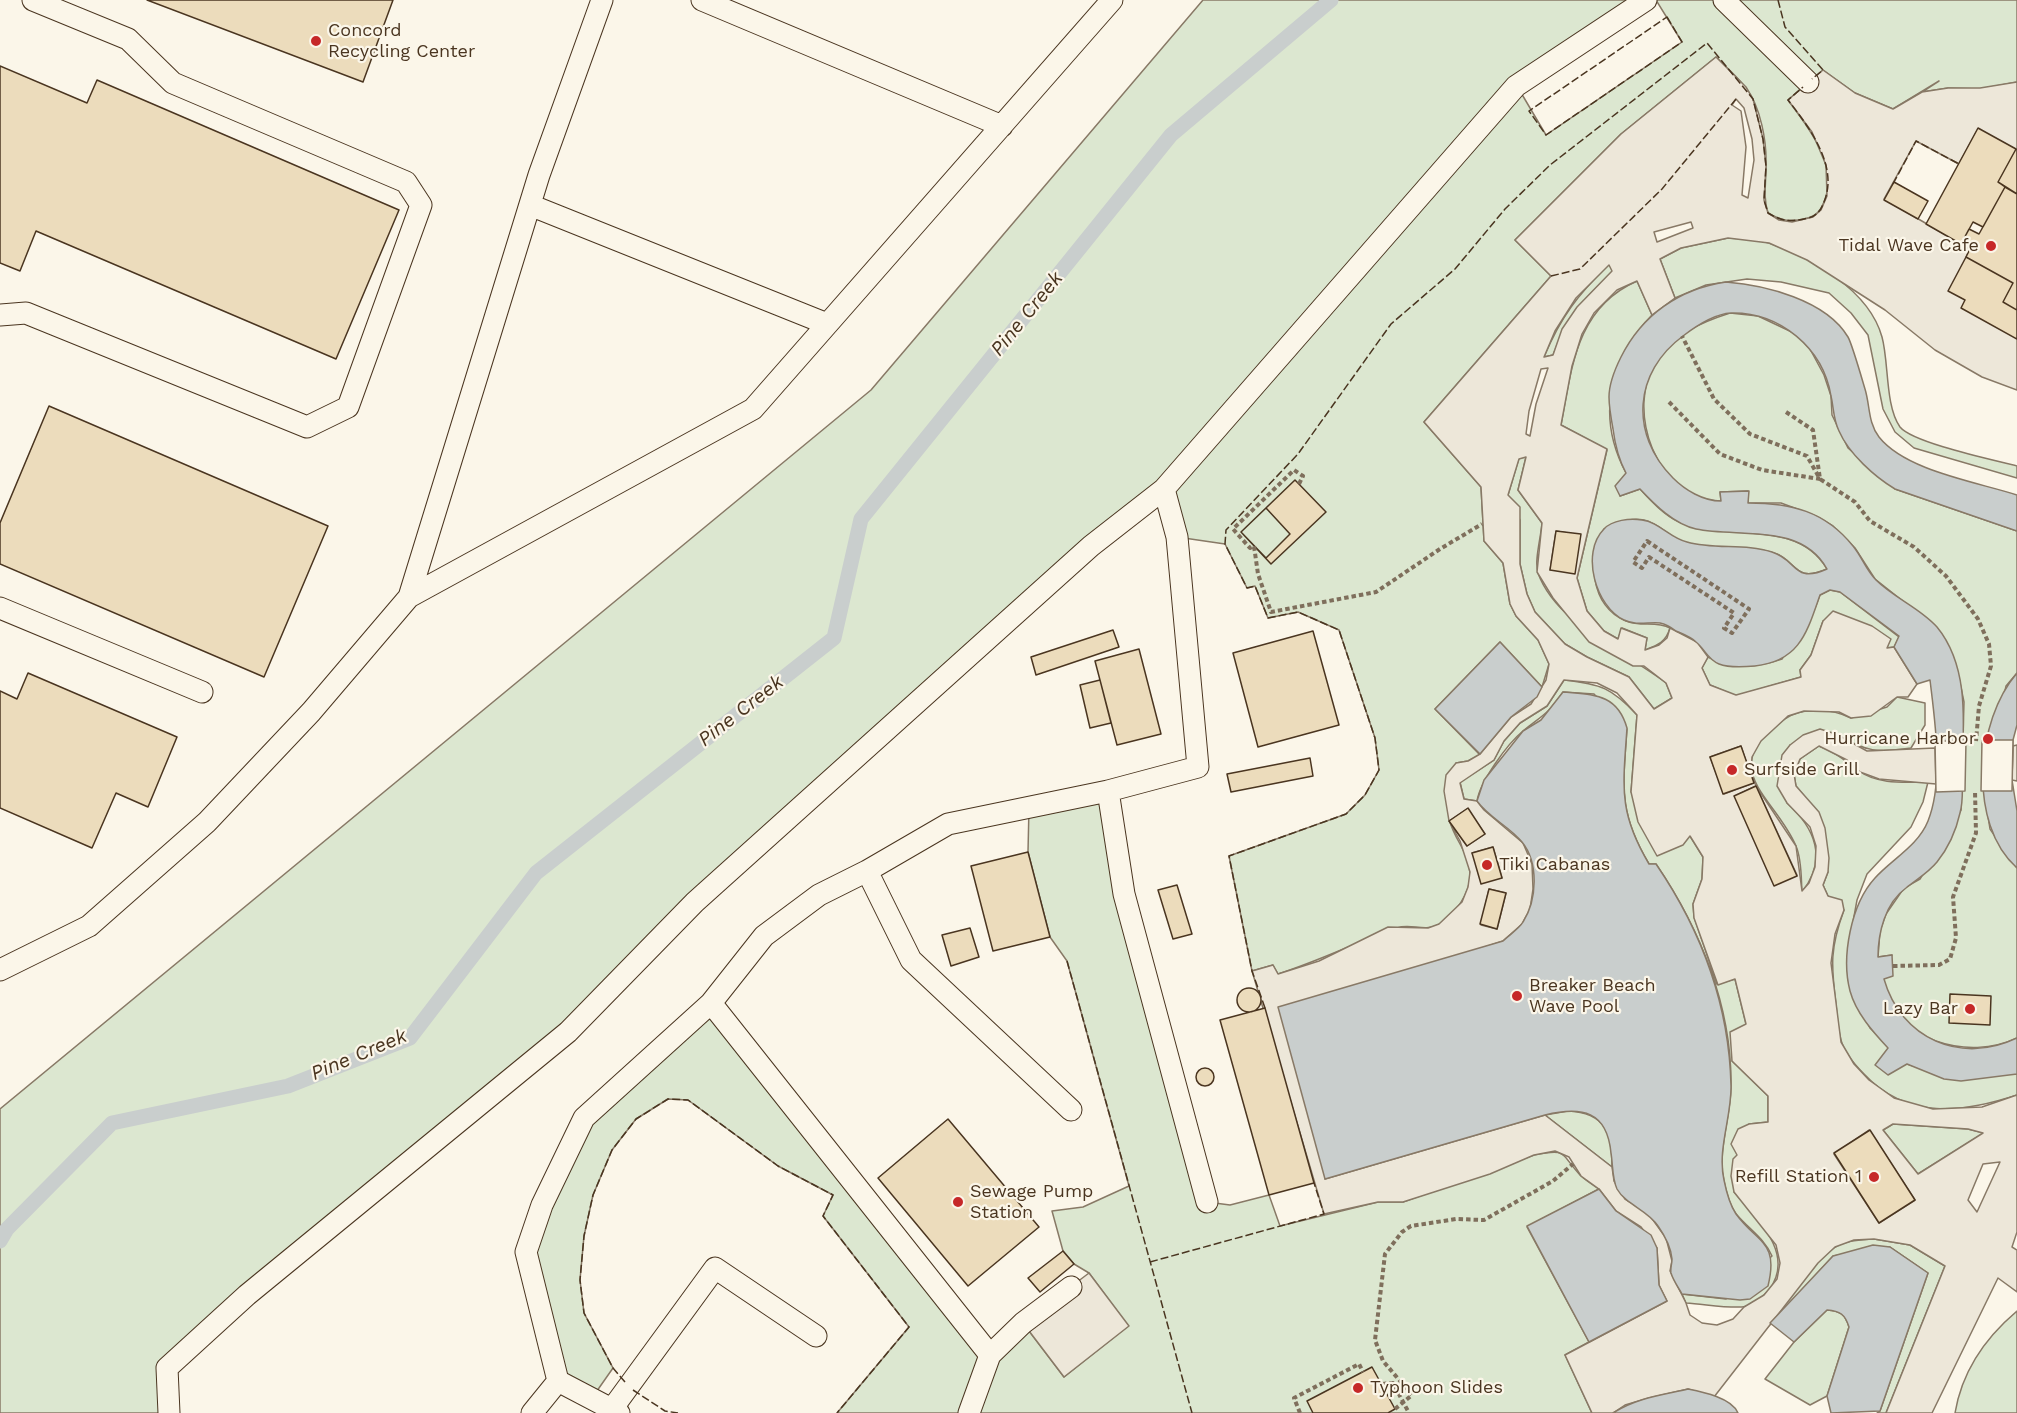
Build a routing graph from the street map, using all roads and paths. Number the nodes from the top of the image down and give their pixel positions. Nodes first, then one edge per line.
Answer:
1 (33, 0) edge
2 (602, 0) edge
3 (702, 0) edge
4 (1113, 0) edge
5 (1646, 0) edge
6 (1724, 0) edge
7 (1808, 82) dead end
8 (1002, 126) junction
9 (530, 205) junction
10 (0, 315) edge
11 (827, 324) junction
12 (1682, 336) dead end
13 (1670, 402) dead end
14 (1786, 412) dead end
15 (1820, 479) junction
16 (1299, 484) dead end
17 (1164, 489) junction
18 (1482, 524) dead end
19 (409, 597) junction
20 (0, 608) edge
21 (1724, 628) joint
22 (202, 692) dead end
23 (1976, 741) dead end
24 (1108, 791) junction
25 (1975, 791) dead end
26 (867, 871) junction
27 (1893, 966) dead end
28 (0, 970) edge
29 (711, 1002) junction
30 (1071, 1110) dead end
31 (1573, 1164) dead end
32 (1207, 1202) dead end
33 (1071, 1287) dead end
34 (816, 1335) dead end
35 (990, 1355) junction
36 (1363, 1372) dead end
37 (558, 1381) junction
38 (1382, 1384) dead end
39 (977, 1388) junction
40 (1403, 1401) junction
41 (1395, 1409) dead end
42 (615, 1411) edge
43 (170, 1413) edge
44 (532, 1413) edge
45 (969, 1413) edge
46 (985, 1413) edge
47 (1300, 1413) edge
48 (1409, 1413) edge

1 - 10 lane
2 - 9 lane
3 - 8 lane
4 - 8 lane
5 - 17 lane
6 - 7 lane
8 - 11 lane
9 - 11 lane
9 - 19 lane
11 - 19 lane
12 - 15 path
13 - 15 path
14 - 15 path
15 - 23 path
16 - 18 path
17 - 24 lane
17 - 43 lane
19 - 28 lane
20 - 22 lane
21 - 21 path
24 - 26 lane
24 - 32 lane
25 - 27 path
26 - 29 lane
26 - 30 lane
29 - 35 lane
29 - 37 lane
31 - 40 path
33 - 35 lane
34 - 42 lane
35 - 39 lane
36 - 47 path
37 - 42 lane
37 - 44 lane
38 - 40 path
39 - 45 lane
39 - 46 lane
40 - 41 path
40 - 48 path

